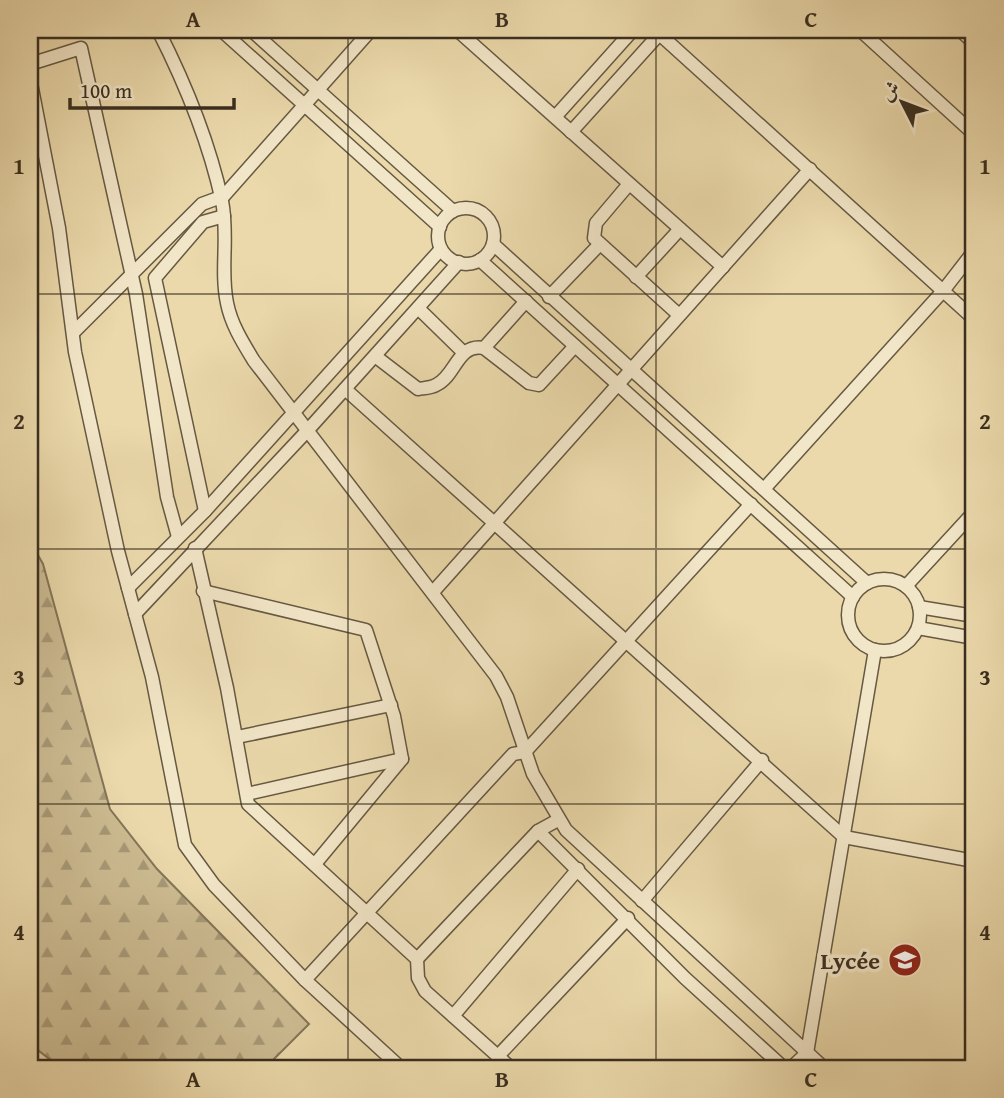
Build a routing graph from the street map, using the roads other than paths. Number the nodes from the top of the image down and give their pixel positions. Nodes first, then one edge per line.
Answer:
1 (158, 30) edge
2 (221, 30) edge
3 (251, 30) edge
4 (371, 30) edge
5 (457, 30) edge
6 (633, 30) edge
7 (860, 30) edge
8 (960, 30) edge
9 (659, 31) edge
10 (974, 43) edge
11 (30, 64) edge
12 (30, 78) edge
13 (318, 89) junction
14 (304, 105) junction
15 (555, 117) junction
16 (571, 132) junction
17 (974, 134) edge
18 (810, 169) junction
19 (629, 184) junction
20 (221, 198) junction
21 (453, 211) junction
22 (224, 216) junction
23 (440, 227) junction
24 (680, 229) junction
25 (493, 244) junction
26 (599, 244) junction
27 (442, 249) junction
28 (974, 251) edge
29 (480, 260) junction
30 (459, 262) junction
31 (723, 267) junction
32 (132, 275) junction
33 (636, 278) junction
34 (943, 291) junction
35 (549, 297) junction
36 (526, 301) junction
37 (418, 308) junction
38 (679, 316) junction
39 (974, 319) edge
40 (73, 333) junction
41 (575, 346) junction
42 (484, 348) junction
43 (464, 353) junction
44 (375, 356) junction
45 (631, 370) junction
46 (618, 385) junction
47 (345, 389) junction
48 (293, 414) junction
49 (307, 431) junction
50 (764, 489) junction
51 (751, 504) junction
52 (205, 511) junction
53 (974, 512) edge
54 (493, 524) junction
55 (178, 537) junction
56 (195, 548) junction
57 (867, 583) junction
58 (906, 586) junction
59 (128, 588) junction
60 (204, 592) junction
61 (433, 592) junction
62 (853, 597) junction
63 (919, 607) junction
64 (135, 614) junction
65 (974, 616) edge
66 (918, 628) junction
67 (974, 638) edge
68 (625, 641) junction
69 (875, 650) junction
70 (391, 705) junction
71 (237, 737) junction
72 (525, 752) junction
73 (402, 759) junction
74 (762, 760) junction
75 (247, 794) junction
76 (558, 820) junction
77 (538, 831) junction
78 (844, 837) junction
79 (974, 861) edge
80 (314, 864) junction
81 (578, 869) junction
82 (642, 901) junction
83 (368, 911) junction
84 (628, 918) junction
85 (417, 958) junction
86 (305, 980) junction
87 (453, 1016) junction
88 (807, 1053) junction
89 (498, 1056) junction
90 (401, 1068) edge
91 (511, 1068) edge
92 (784, 1068) edge
93 (791, 1068) edge
94 (824, 1068) edge

1 - 20 street
2 - 14 street
3 - 13 street
4 - 13 street
5 - 15 street
6 - 15 street
7 - 17 street
8 - 10 street
9 - 16 street
9 - 18 street
11 - 32 street
12 - 40 street
13 - 14 street
13 - 21 street
14 - 20 street
14 - 23 street
15 - 16 street
16 - 19 street
18 - 31 street
18 - 34 street
19 - 24 street
19 - 26 street
20 - 22 street
20 - 32 street
21 - 23 street
21 - 25 street
22 - 48 street
22 - 52 street
23 - 27 street
24 - 31 street
24 - 33 street
25 - 29 street
25 - 35 street
26 - 33 street
26 - 35 street
27 - 30 street
27 - 48 street
28 - 34 street
29 - 30 street
29 - 36 street
30 - 37 street
31 - 38 street
32 - 40 street
32 - 55 street
33 - 38 street
34 - 39 street
34 - 50 street
35 - 45 street
36 - 41 street
36 - 42 street
37 - 43 street
37 - 44 street
38 - 45 street
40 - 59 street
41 - 42 street
41 - 46 street
42 - 43 street
43 - 44 street
44 - 47 street
45 - 46 street
45 - 50 street
46 - 51 street
46 - 54 street
47 - 49 street
47 - 54 street
48 - 49 street
48 - 52 street
49 - 56 street
49 - 61 street
50 - 57 street
51 - 62 street
51 - 68 street
52 - 55 street
53 - 58 street
54 - 61 street
54 - 68 street
55 - 59 street
56 - 60 street
56 - 64 street
57 - 58 street
57 - 62 street
58 - 63 street
59 - 64 street
60 - 70 street
60 - 71 street
61 - 72 street
62 - 69 street
63 - 65 street
63 - 66 street
64 - 86 street
66 - 67 street
66 - 69 street
68 - 72 street
68 - 74 street
69 - 78 street
70 - 71 street
70 - 73 street
71 - 75 street
72 - 76 street
72 - 83 street
73 - 75 street
73 - 80 street
74 - 78 street
74 - 82 street
75 - 80 street
76 - 77 street
76 - 82 street
77 - 81 street
77 - 85 street
78 - 79 street
78 - 88 street
80 - 83 street
81 - 84 street
81 - 87 street
82 - 88 street
83 - 85 street
83 - 86 street
84 - 89 street
84 - 92 street
85 - 87 street
86 - 90 street
87 - 89 street
88 - 93 street
88 - 94 street
89 - 91 street

